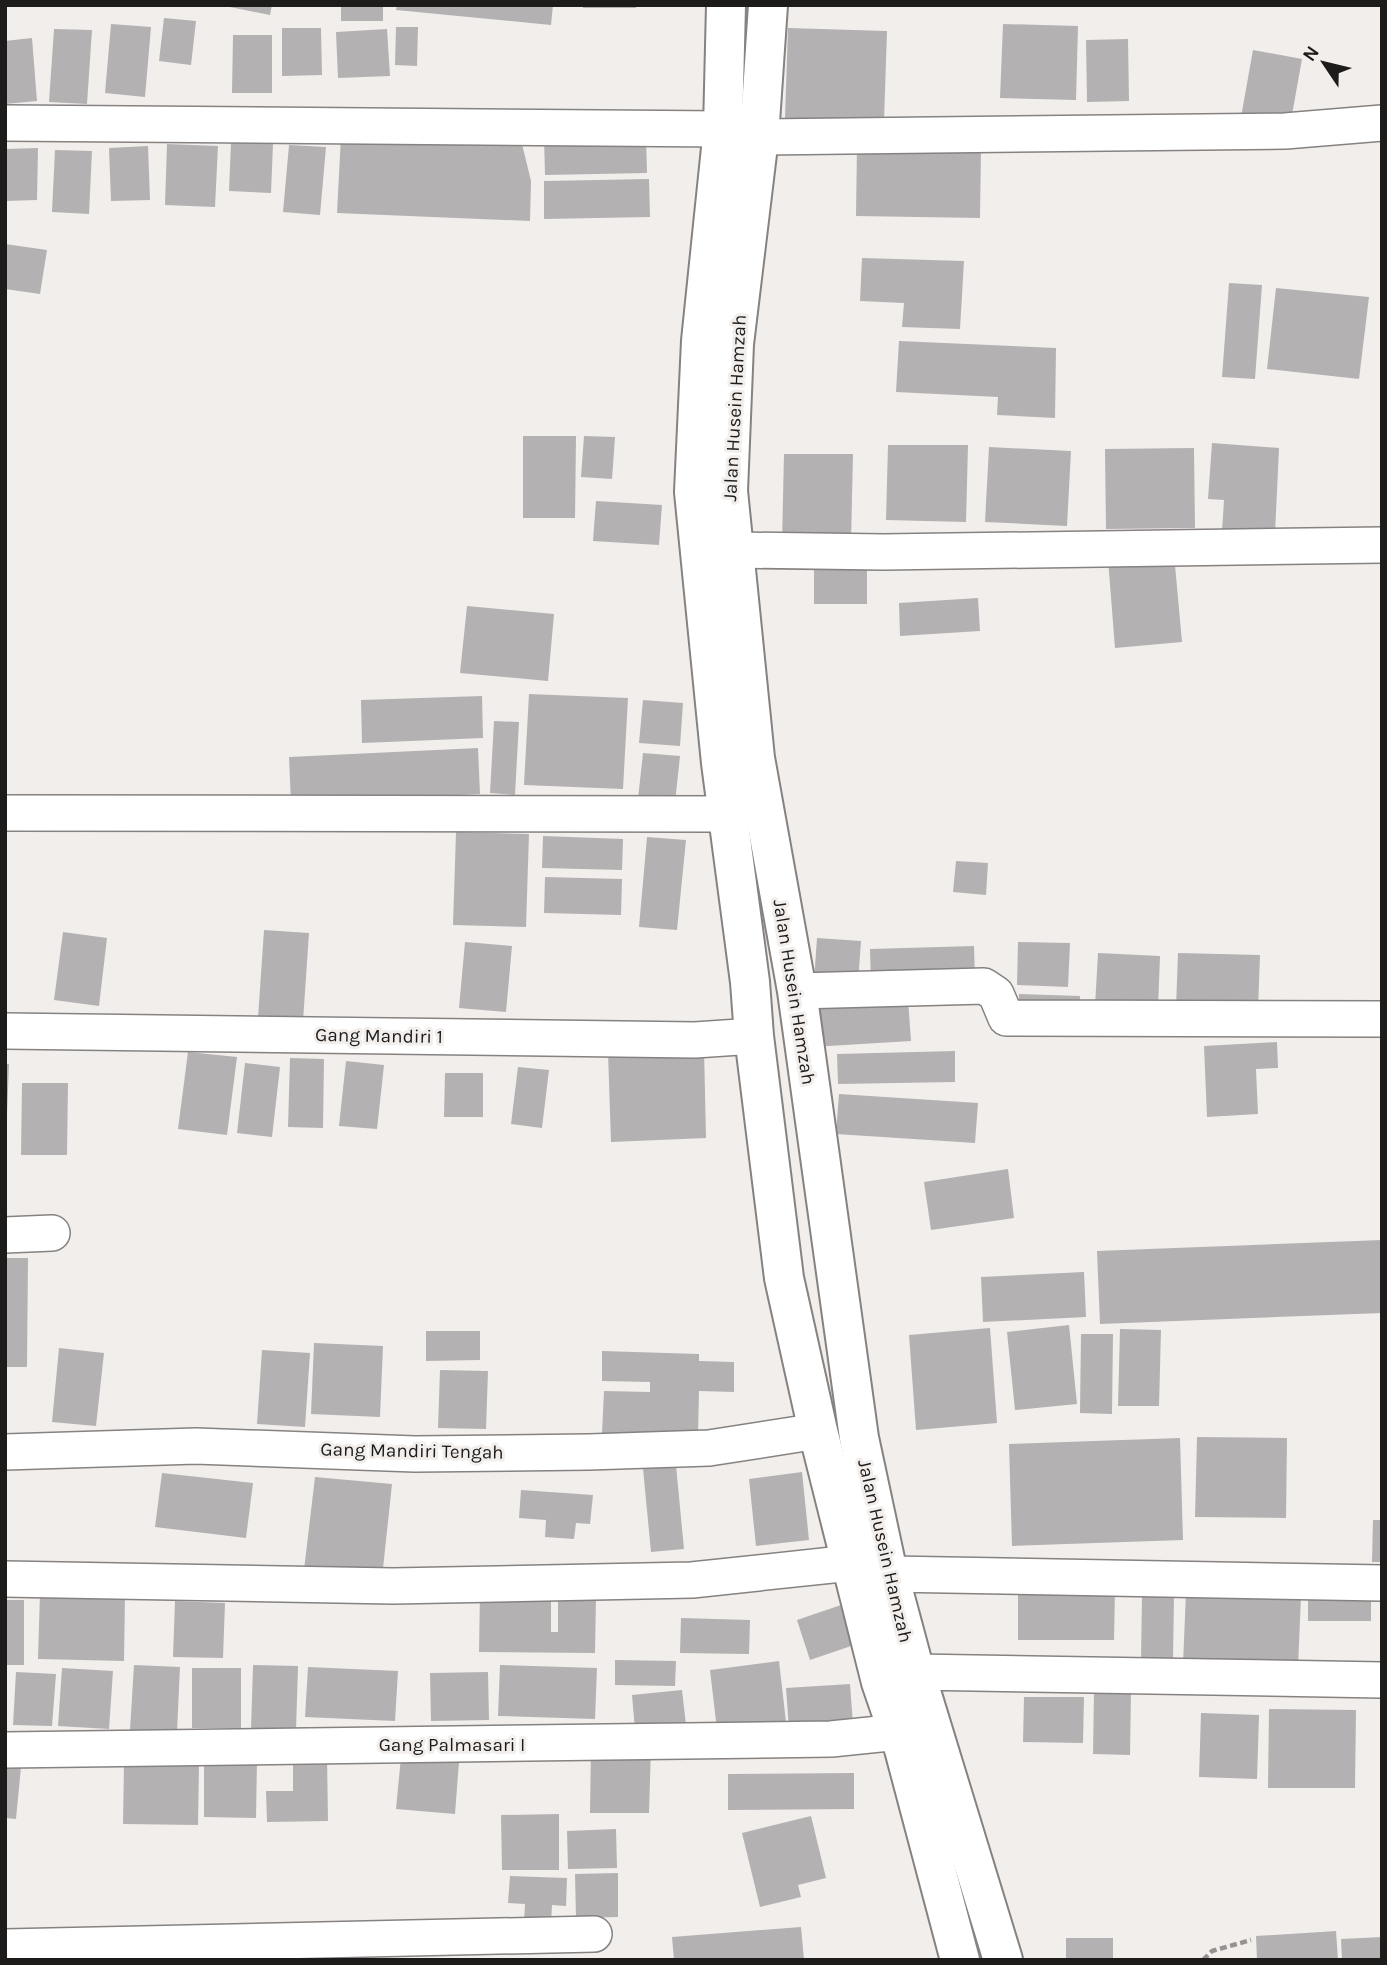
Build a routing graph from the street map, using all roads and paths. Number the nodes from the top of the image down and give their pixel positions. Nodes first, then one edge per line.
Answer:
1 (726, 5) edge
2 (768, 5) edge
3 (5, 123) edge
4 (1382, 123) edge
5 (741, 133) junction
6 (1382, 545) edge
7 (734, 550) junction
8 (5, 813) edge
9 (728, 814) junction
10 (775, 876) junction
11 (736, 882) junction
12 (797, 991) junction
13 (1382, 1019) edge
14 (5, 1031) edge
15 (754, 1036) junction
16 (52, 1233) dead end
17 (5, 1235) edge
18 (818, 1431) junction
19 (5, 1452) edge
20 (851, 1563) junction
21 (890, 1574) junction
22 (5, 1579) edge
23 (1382, 1583) edge
24 (915, 1672) junction
25 (1382, 1680) edge
26 (899, 1732) junction
27 (5, 1750) edge
28 (594, 1934) dead end
29 (1251, 1940) dead end
30 (5, 1947) edge
31 (558, 1947) edge
32 (960, 1960) edge
33 (1003, 1960) edge
34 (1203, 1960) edge

1 - 5 street, Jalan Husein Hamzah
2 - 5 street, Jalan Husein Hamzah
3 - 5 street
4 - 5 street
5 - 7 street, Jalan Husein Hamzah
5 - 9 street, Jalan Husein Hamzah
6 - 7 street
7 - 10 street, Jalan Husein Hamzah
8 - 9 street
9 - 11 street, Jalan Husein Hamzah
10 - 11 street
10 - 12 street, Jalan Husein Hamzah
11 - 15 street, Jalan Husein Hamzah
12 - 13 street
12 - 21 street, Jalan Husein Hamzah
14 - 15 street, Gang Mandiri 1
15 - 18 street, Jalan Husein Hamzah
16 - 17 street
18 - 19 street, Gang Mandiri Tengah
18 - 20 street, Jalan Husein Hamzah
20 - 22 street
20 - 26 street, Jalan Husein Hamzah
21 - 23 street
21 - 24 street, Jalan Husein Hamzah
24 - 25 street
24 - 33 street, Jalan Husein Hamzah
26 - 27 street, Gang Palmasari I
26 - 32 street, Jalan Husein Hamzah
28 - 31 street
29 - 34 path
30 - 31 street

